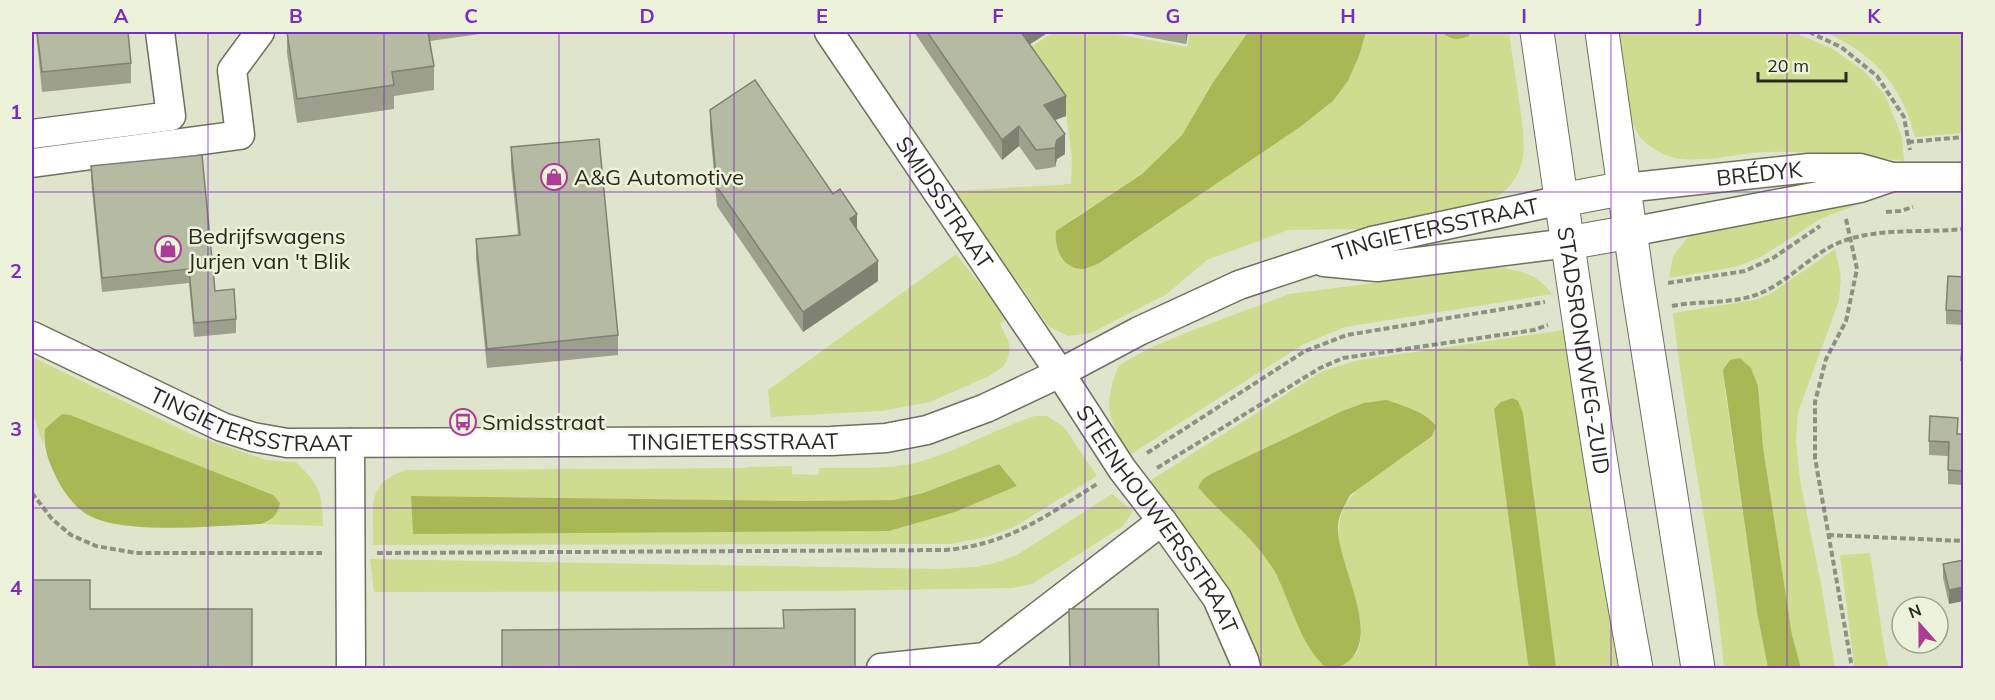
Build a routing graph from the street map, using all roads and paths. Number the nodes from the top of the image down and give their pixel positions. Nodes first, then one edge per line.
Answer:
1 (160, 32) edge
2 (261, 32) edge
3 (830, 32) edge
4 (1537, 32) edge
5 (1602, 32) edge
6 (1809, 32) edge
7 (32, 134) edge
8 (1964, 137) edge
9 (32, 163) edge
10 (1892, 177) junction
11 (1964, 177) edge
12 (1625, 188) junction
13 (1562, 200) junction
14 (1834, 221) dead end
15 (1823, 224) dead end
16 (1964, 229) edge
17 (1630, 232) junction
18 (1850, 238) junction
19 (1568, 243) junction
20 (1312, 261) junction
21 (1638, 287) junction
22 (1576, 297) junction
23 (1672, 306) dead end
24 (1553, 324) dead end
25 (32, 336) edge
26 (1060, 373) junction
27 (350, 443) junction
28 (1127, 476) junction
29 (32, 494) edge
30 (1162, 521) junction
31 (1828, 535) junction
32 (1964, 541) edge
33 (352, 553) junction
34 (351, 669) edge
35 (881, 669) edge
36 (1246, 669) edge
37 (1636, 669) edge
38 (1698, 669) edge
39 (1852, 669) edge

1 - 7 street
2 - 9 street
3 - 26 street, SMIDSSTRAAT
4 - 13 main road, STADSRONDWEG-ZUID
5 - 12 main road
6 - 8 path
10 - 11 street, BRÉDYK
10 - 12 street, BRÉDYK
10 - 17 street, BRÉDYK
12 - 13 main road
12 - 17 main road
13 - 19 main road, STADSRONDWEG-ZUID
13 - 20 street, TINGIETERSSTRAAT
14 - 18 path
15 - 21 path
16 - 18 path
17 - 19 main road
17 - 21 main road
18 - 23 path
18 - 31 path
19 - 20 street, TINGIETERSSTRAAT
19 - 22 main road, STADSRONDWEG-ZUID
20 - 26 street, TINGIETERSSTRAAT
21 - 38 main road
22 - 28 path
22 - 37 main road, STADSRONDWEG-ZUID
24 - 28 path
25 - 27 street, TINGIETERSSTRAAT
26 - 27 street, TINGIETERSSTRAAT
26 - 28 street, STEENHOUWERSSTRAAT
27 - 33 street
28 - 30 street, STEENHOUWERSSTRAAT
28 - 33 path
29 - 33 path
30 - 35 street
30 - 36 street, STEENHOUWERSSTRAAT
31 - 32 path
31 - 39 path
33 - 34 street

